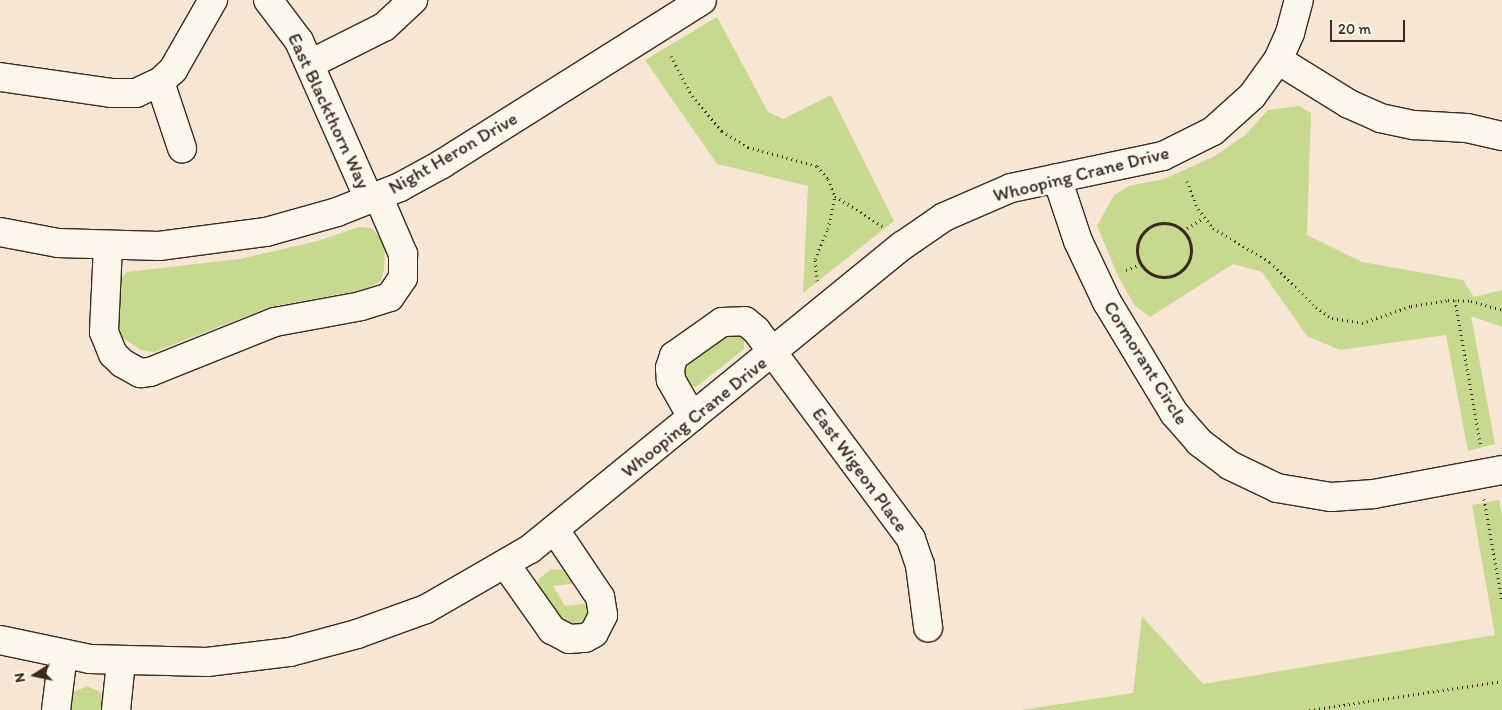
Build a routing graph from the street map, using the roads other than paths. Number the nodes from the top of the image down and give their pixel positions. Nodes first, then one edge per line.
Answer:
1 (213, 0) edge
2 (268, 0) edge
3 (413, 0) edge
4 (1298, 0) edge
5 (699, 1) edge
6 (1278, 60) junction
7 (310, 64) junction
8 (0, 77) edge
9 (160, 82) junction
10 (1502, 136) edge
11 (182, 148) dead end
12 (1057, 178) junction
13 (374, 198) junction
14 (0, 232) edge
15 (108, 246) junction
16 (773, 354) junction
17 (692, 417) junction
18 (1502, 470) edge
19 (555, 530) junction
20 (506, 564) junction
21 (928, 627) dead end
22 (0, 640) edge
23 (63, 654) junction
24 (122, 662) junction
25 (56, 710) edge
26 (116, 710) edge

1 - 9 street
2 - 7 street, East Blackthorn Way
3 - 7 street
4 - 6 street, Whooping Crane Drive
5 - 13 street, Night Heron Drive
6 - 10 street
6 - 12 street, Whooping Crane Drive
7 - 13 street, East Blackthorn Way
8 - 9 street
9 - 11 street
12 - 16 street, Whooping Crane Drive
12 - 18 street, Cormorant Circle
13 - 15 street, Night Heron Drive
13 - 15 street, East Blackthorn Way
14 - 15 street, Night Heron Drive
16 - 17 street, Whooping Crane Drive
16 - 17 street, East Wigeon Place
16 - 21 street, East Wigeon Place
17 - 19 street, Whooping Crane Drive
19 - 20 street, Whooping Crane Drive
19 - 20 street
20 - 24 street, Whooping Crane Drive
22 - 23 street, Whooping Crane Drive
23 - 24 street, Whooping Crane Drive
23 - 25 street
24 - 26 street

